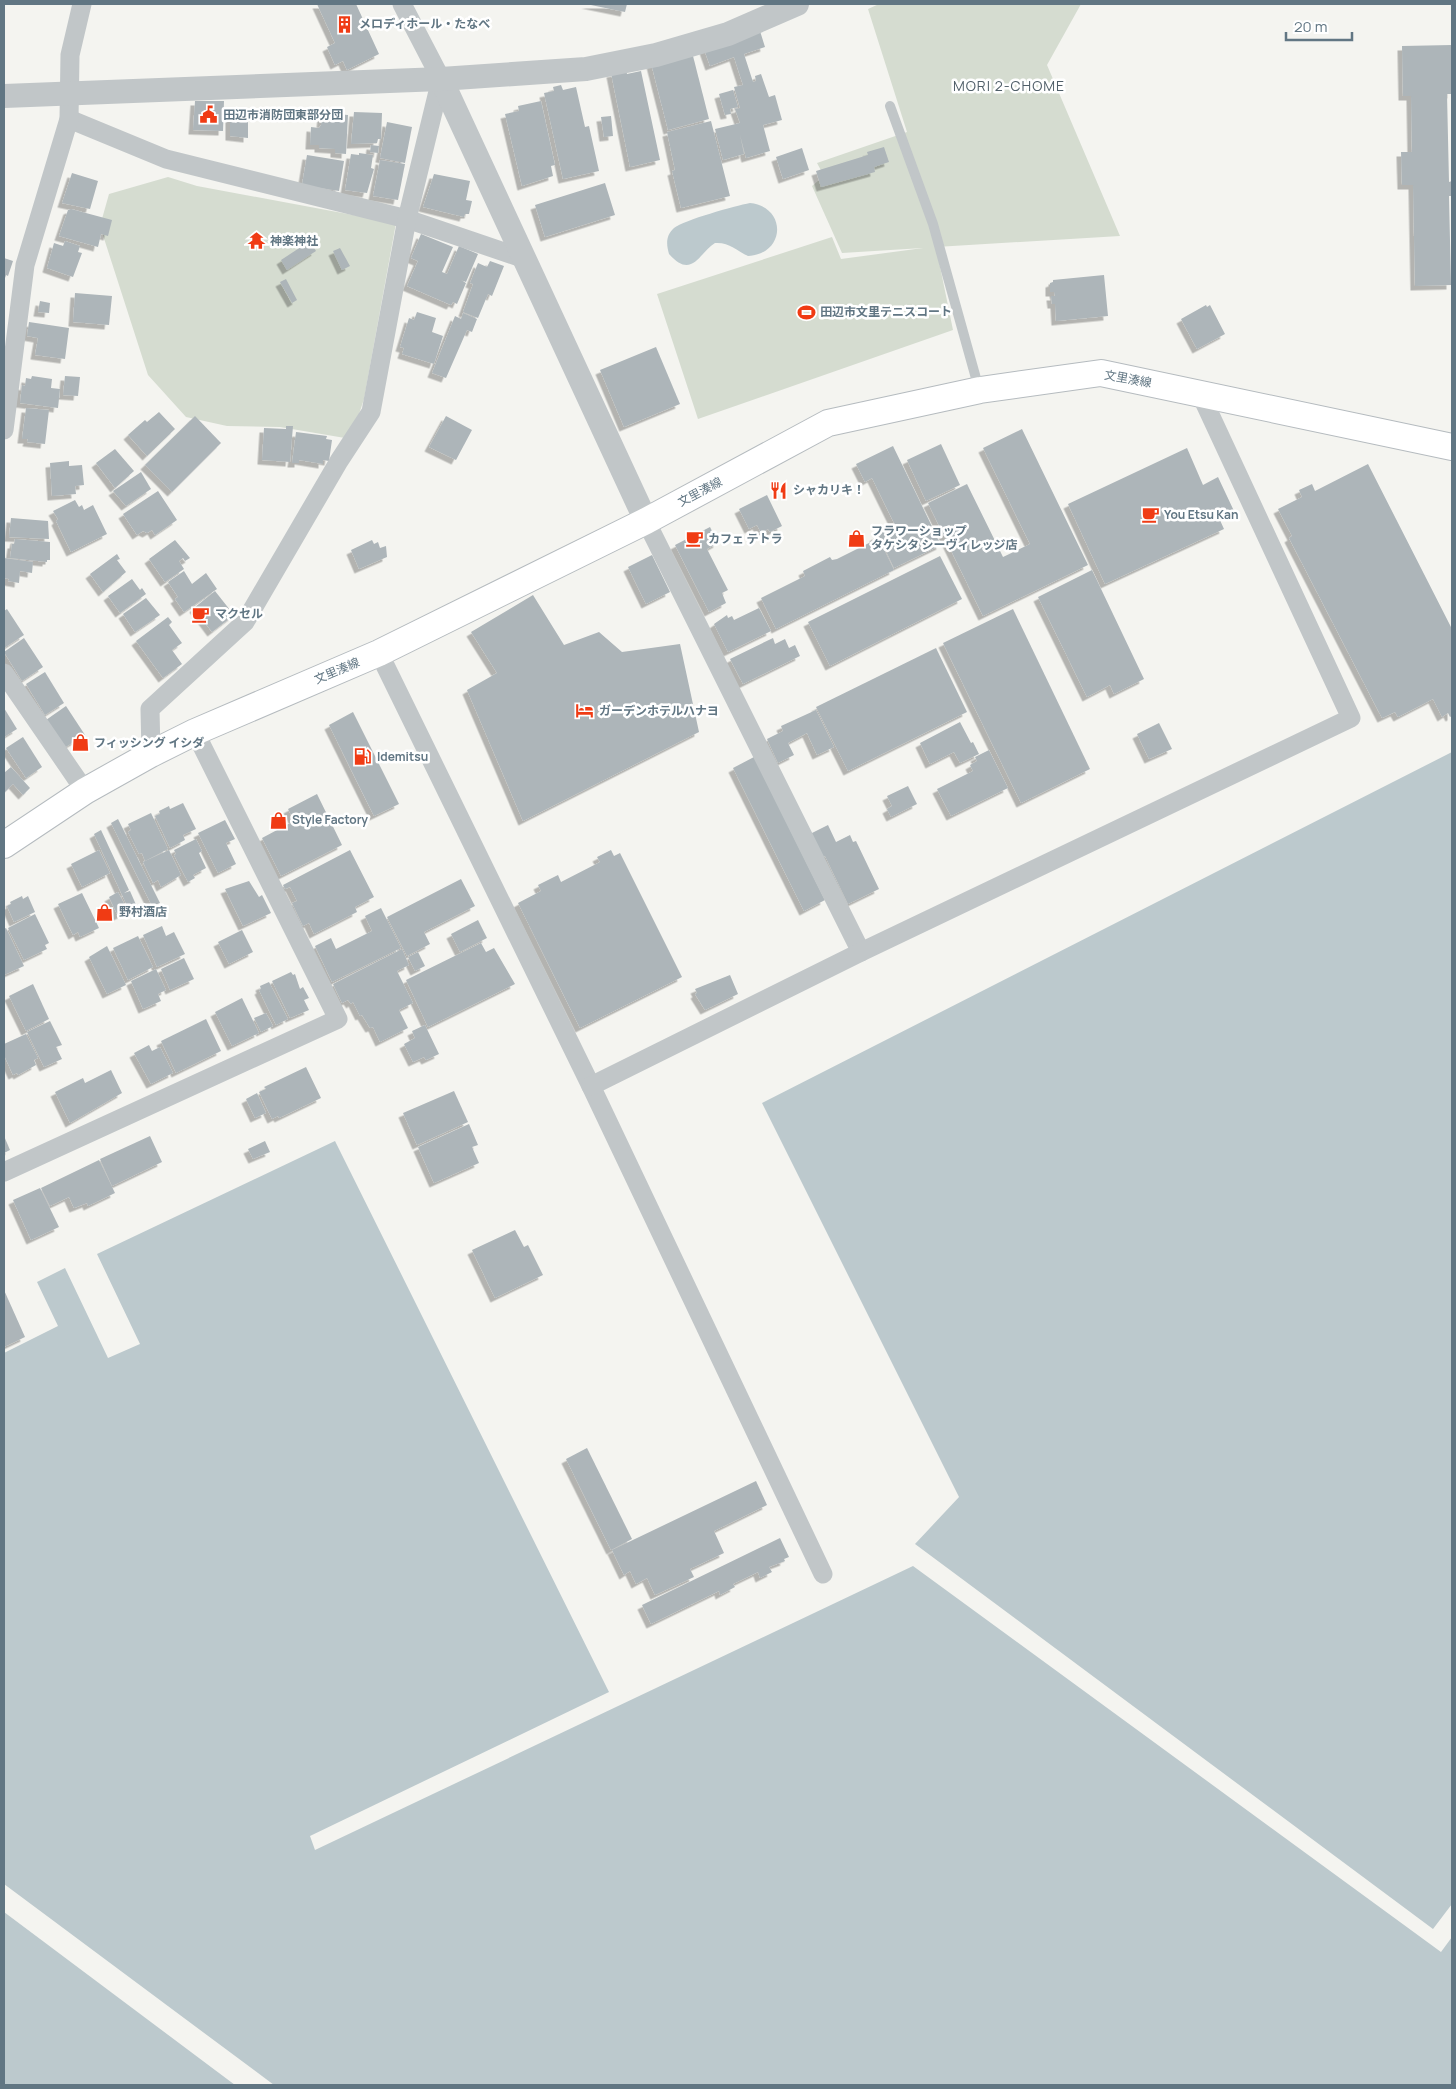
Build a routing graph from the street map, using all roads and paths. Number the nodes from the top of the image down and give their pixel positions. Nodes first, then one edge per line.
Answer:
1 (82, 4) edge
2 (402, 4) edge
3 (797, 4) edge
4 (441, 79) junction
5 (71, 93) junction
6 (4, 96) edge
7 (890, 106) dead end
8 (69, 119) junction
9 (407, 219) junction
10 (525, 259) junction
11 (980, 390) junction
12 (1200, 393) junction
13 (4, 430) edge
14 (1452, 447) edge
15 (646, 521) junction
16 (380, 653) junction
17 (4, 673) edge
18 (195, 732) junction
19 (151, 754) junction
20 (84, 791) junction
21 (4, 845) edge
22 (861, 952) junction
23 (591, 1086) junction
24 (4, 1172) edge
25 (823, 1574) dead end

1 - 5 street
2 - 4 street
3 - 4 street
4 - 5 street
4 - 9 street
4 - 10 street
5 - 6 street
5 - 8 street
7 - 11 lane
8 - 9 street
8 - 13 street
9 - 10 street
9 - 19 street
10 - 15 street
11 - 12 main road, 文里湊線
11 - 15 main road, 文里湊線
12 - 14 main road, 文里湊線
12 - 22 street
15 - 16 main road, 文里湊線
15 - 22 street
16 - 18 main road, 文里湊線
16 - 23 street
17 - 20 street
18 - 19 main road, 文里湊線
18 - 24 street
19 - 20 main road, 文里湊線
20 - 21 main road, 文里湊線
22 - 23 street
23 - 25 street

